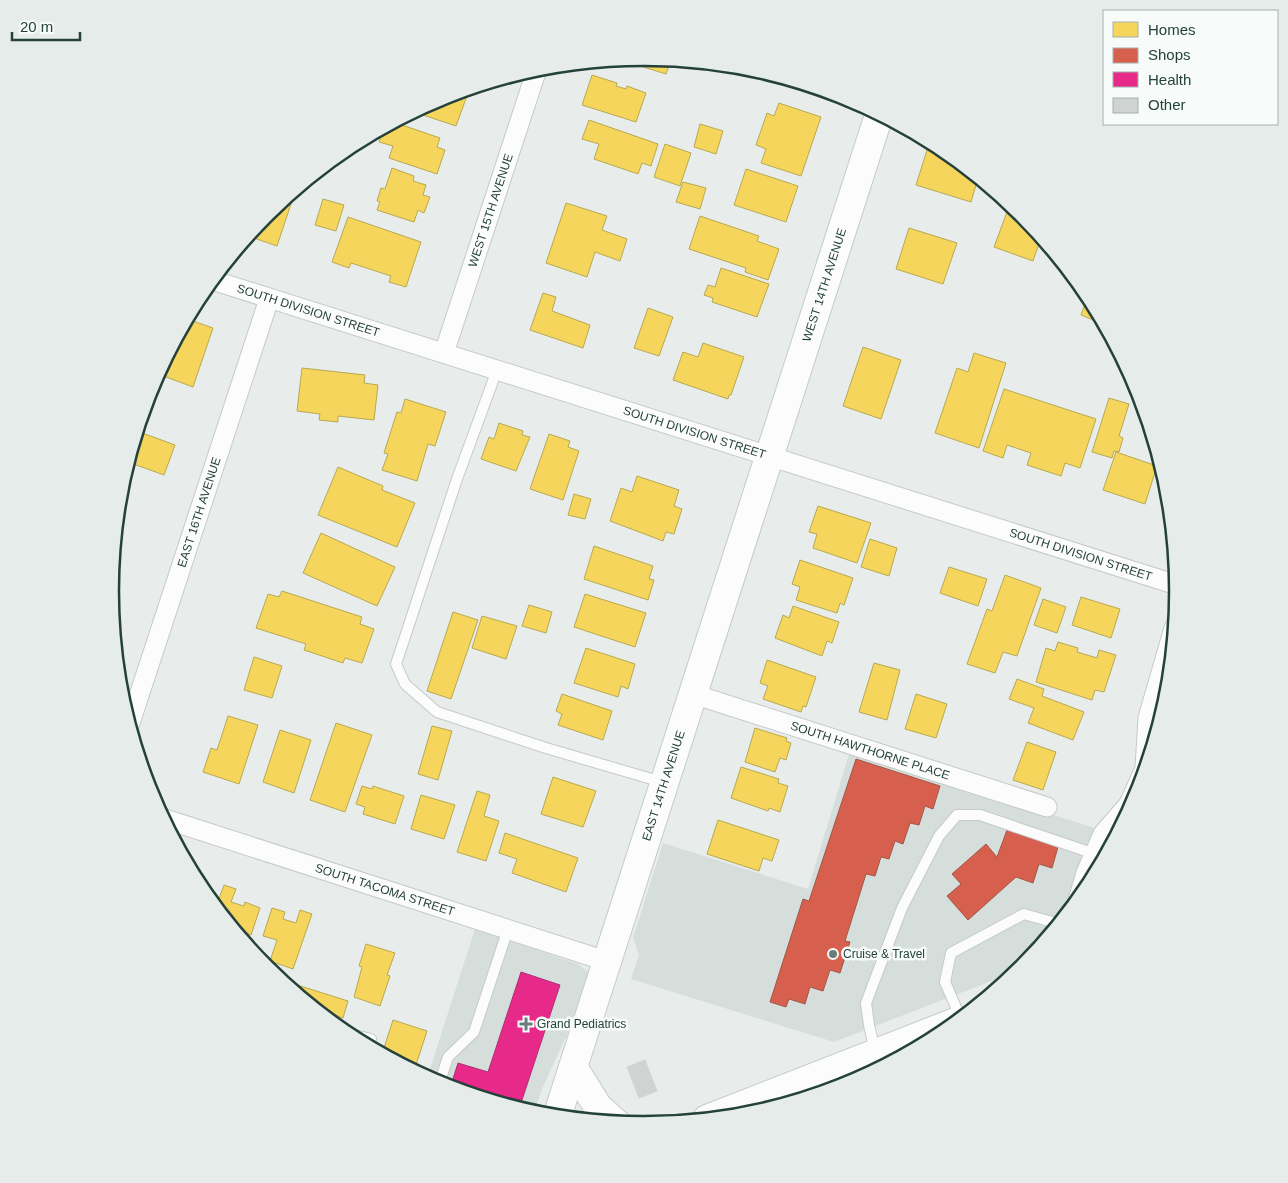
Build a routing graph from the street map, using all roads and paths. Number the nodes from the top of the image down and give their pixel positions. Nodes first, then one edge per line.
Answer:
1 (534, 78) edge
2 (877, 121) edge
3 (220, 282) edge
4 (269, 299) junction
5 (444, 353) junction
6 (497, 370) junction
7 (770, 455) junction
8 (1169, 582) edge
9 (1165, 659) edge
10 (693, 694) junction
11 (134, 714) edge
12 (1148, 737) edge
13 (665, 783) junction
14 (1047, 807) dead end
15 (1119, 816) edge
16 (172, 821) edge
17 (1094, 854) junction
18 (1088, 872) edge
19 (1052, 922) edge
20 (508, 929) junction
21 (606, 961) junction
22 (958, 1012) edge
23 (904, 1048) edge
24 (877, 1061) edge
25 (574, 1067) junction
26 (849, 1074) edge
27 (442, 1076) edge
28 (744, 1107) edge
29 (559, 1110) edge
30 (608, 1116) edge

1 - 5 street, WEST 15TH AVENUE
2 - 7 street, WEST 14TH AVENUE
3 - 4 street, SOUTH DIVISION STREET
4 - 5 street, SOUTH DIVISION STREET
4 - 11 street, EAST 16TH AVENUE
5 - 6 street, SOUTH DIVISION STREET
6 - 7 street, SOUTH DIVISION STREET
6 - 13 lane
7 - 8 street, SOUTH DIVISION STREET
7 - 10 street, EAST 14TH AVENUE
9 - 12 street
10 - 13 street, EAST 14TH AVENUE
10 - 14 street, SOUTH HAWTHORNE PLACE
13 - 21 street, EAST 14TH AVENUE
15 - 17 street
16 - 20 street, SOUTH TACOMA STREET
17 - 18 street
17 - 24 lane
19 - 22 lane
20 - 21 street, SOUTH TACOMA STREET
20 - 27 lane
21 - 25 street, EAST 14TH AVENUE
23 - 24 street
24 - 26 street
25 - 29 street, EAST 14TH AVENUE
25 - 30 street
26 - 28 street

